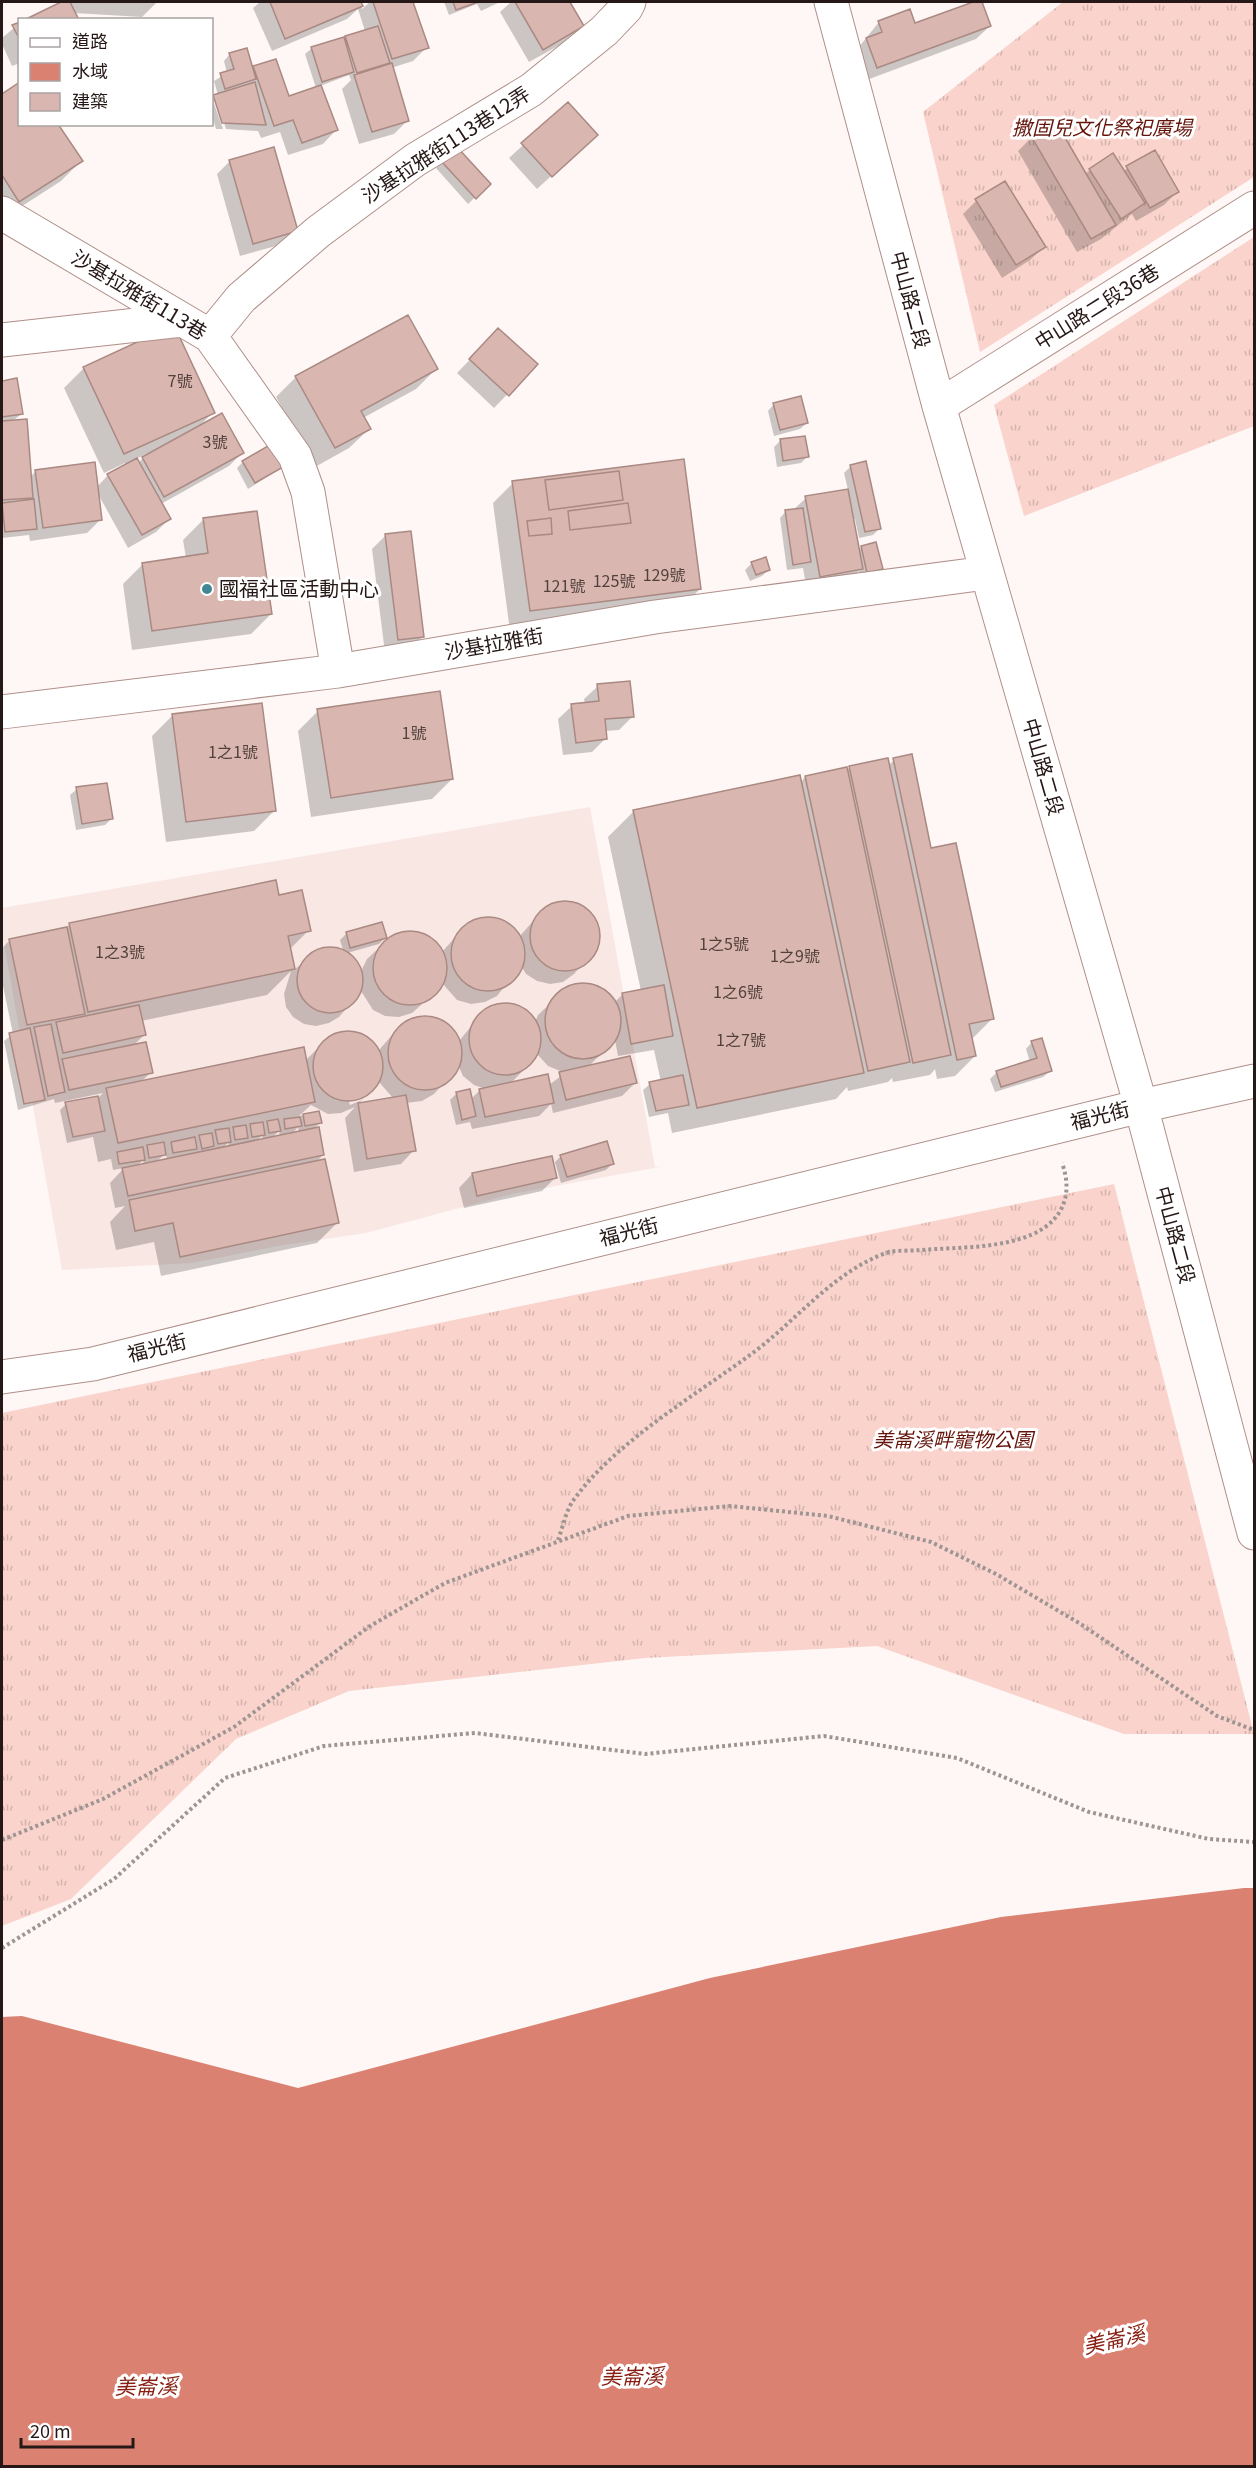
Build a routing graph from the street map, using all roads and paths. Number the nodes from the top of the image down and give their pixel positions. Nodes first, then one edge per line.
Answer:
1 (629, 2) edge
2 (831, 2) edge
3 (1254, 208) edge
4 (2, 213) edge
5 (182, 320) junction
6 (210, 336) junction
7 (2, 340) edge
8 (939, 406) junction
9 (986, 573) junction
10 (338, 671) junction
11 (2, 712) edge
12 (1254, 1081) edge
13 (1141, 1106) junction
14 (1049, 1128) junction
15 (2, 1377) edge
16 (1254, 1533) edge
17 (558, 1540) junction
18 (1254, 1730) edge
19 (2, 1840) edge
20 (1254, 1842) edge
21 (2, 1948) edge

1 - 6 street, 沙基拉雅街113巷12弄
2 - 8 street, 中山路二段
3 - 8 street, 中山路二段36巷
4 - 5 street, 沙基拉雅街113巷
5 - 6 street, 沙基拉雅街113巷
5 - 7 street
6 - 10 street, 沙基拉雅街113巷
8 - 9 street, 中山路二段
9 - 10 street, 沙基拉雅街
9 - 13 street, 中山路二段
10 - 11 street, 沙基拉雅街
12 - 13 street, 福光街
13 - 14 street, 福光街
13 - 16 street, 中山路二段
14 - 15 street, 福光街
14 - 17 path
17 - 18 path
17 - 19 path
20 - 21 path

